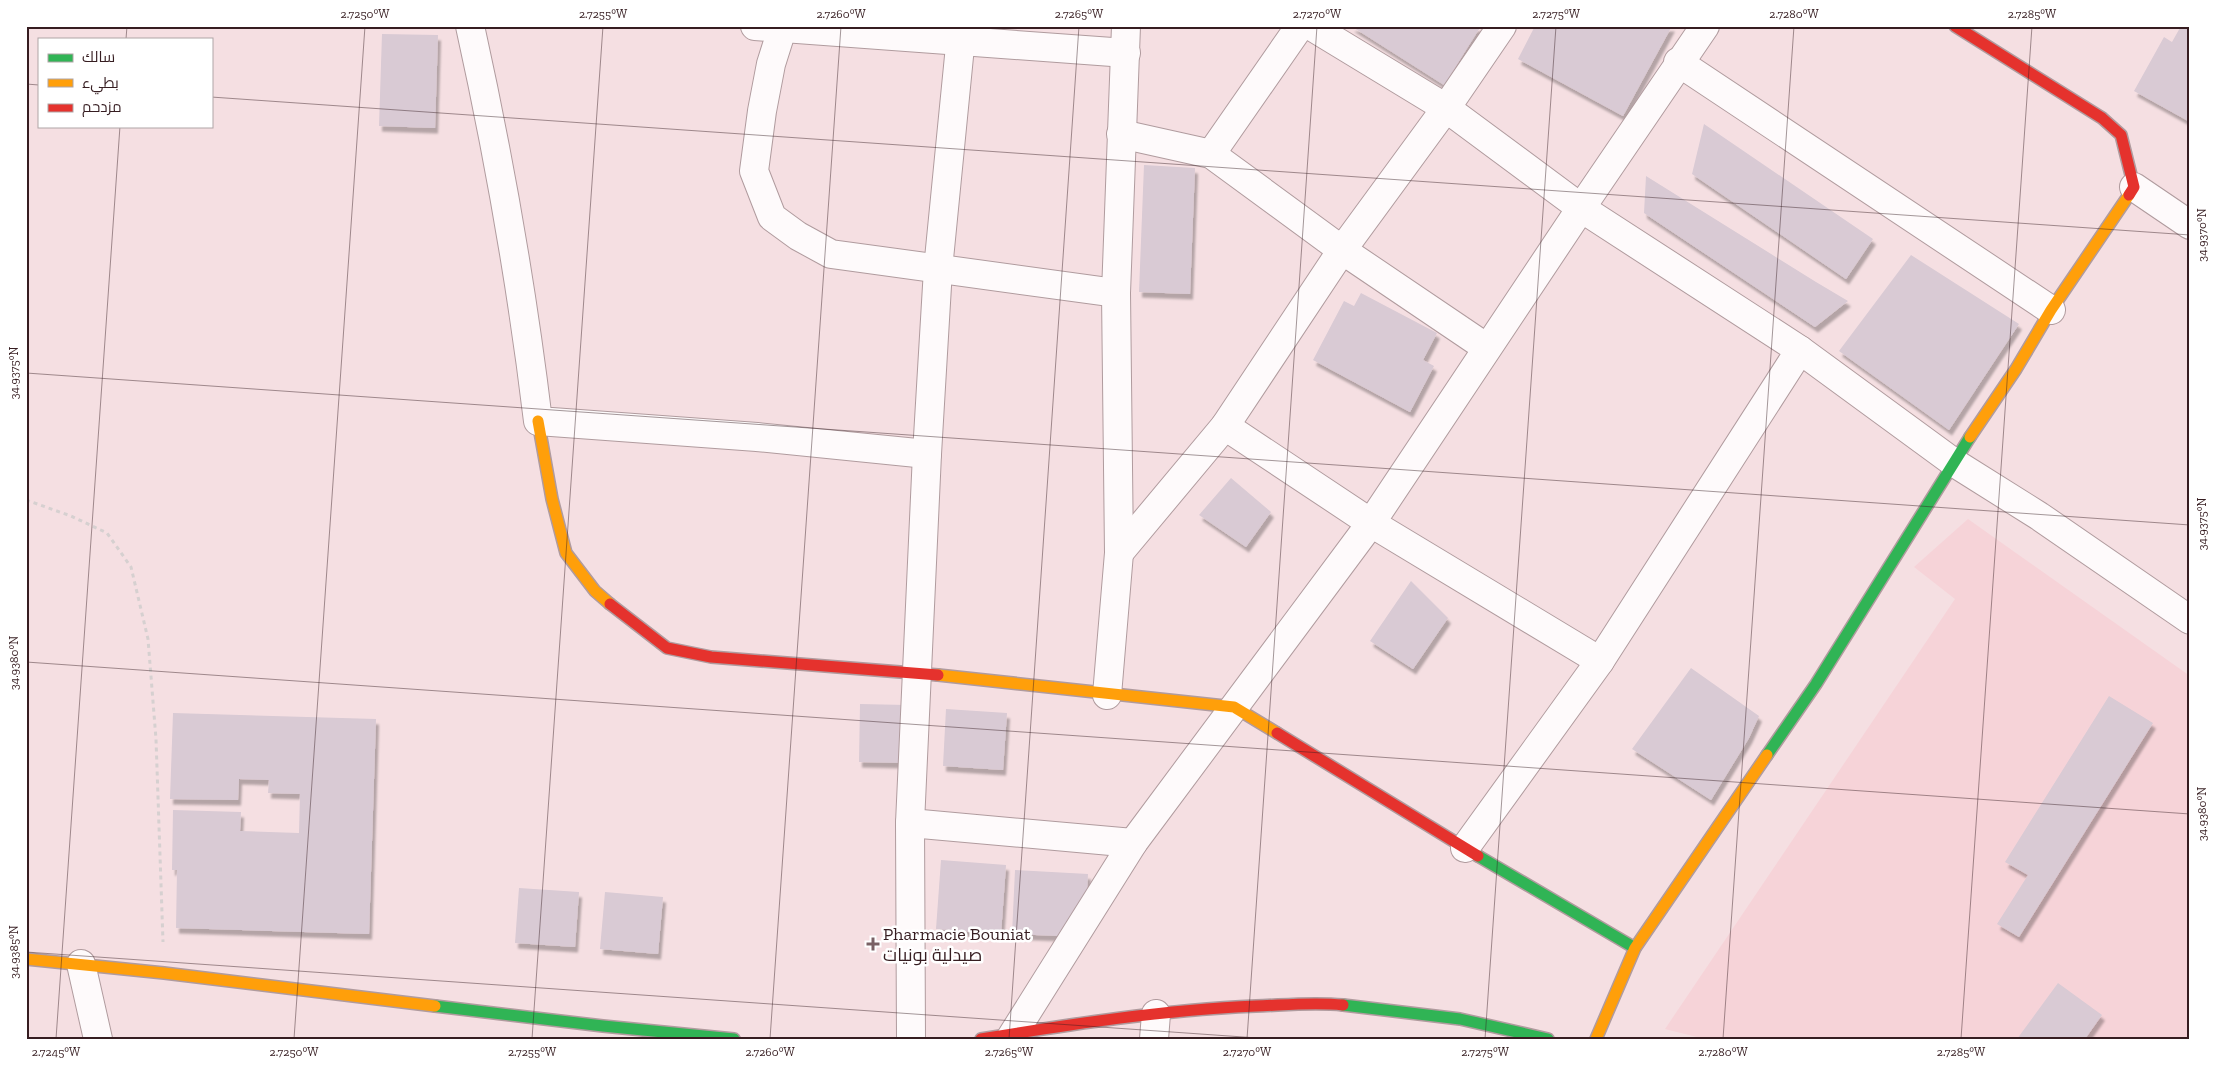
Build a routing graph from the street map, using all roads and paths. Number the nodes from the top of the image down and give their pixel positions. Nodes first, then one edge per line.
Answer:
1 (470, 26) edge
2 (755, 26) edge
3 (1300, 26) edge
4 (1311, 26) edge
5 (1502, 26) edge
6 (1705, 26) edge
7 (1955, 26) edge
8 (783, 27) edge
9 (961, 33) edge
10 (1126, 40) edge
11 (1678, 62) junction
12 (1446, 108) junction
13 (1121, 134) junction
14 (1211, 154) junction
15 (2134, 188) junction
16 (1581, 208) junction
17 (2190, 225) edge
18 (1342, 250) junction
19 (938, 269) junction
20 (1116, 293) junction
21 (2051, 310) junction
22 (1487, 348) junction
23 (1800, 350) junction
24 (538, 421) junction
25 (1225, 426) junction
26 (927, 454) junction
27 (1953, 462) junction
28 (26, 500) edge
29 (1371, 523) junction
30 (1119, 553) junction
31 (2190, 620) edge
32 (1600, 662) junction
33 (917, 673) junction
34 (1107, 695) junction
35 (1234, 707) junction
36 (910, 823) junction
37 (1133, 843) junction
38 (1465, 848) junction
39 (1635, 948) junction
40 (26, 959) edge
41 (81, 964) junction
42 (164, 973) junction
43 (1155, 1027) edge
44 (603, 1032) edge
45 (1011, 1036) edge
46 (98, 1039) edge
47 (734, 1039) edge
48 (911, 1039) edge
49 (982, 1039) edge
50 (1548, 1039) edge
51 (1596, 1039) edge

1 - 24 street
2 - 8 street
3 - 14 street
4 - 12 street
5 - 12 street
6 - 11 street
7 - 15 street
8 - 9 street
8 - 19 street
9 - 10 street
9 - 19 street
10 - 13 street
11 - 16 street
11 - 21 street
12 - 16 street
12 - 18 street
13 - 14 street
13 - 20 street
14 - 18 street
15 - 17 street
15 - 21 street
16 - 22 street
16 - 23 street
18 - 22 street
18 - 25 street
19 - 20 street
19 - 26 street
20 - 30 street
21 - 27 street
22 - 29 street
23 - 27 street
23 - 32 street
24 - 26 street
24 - 33 street
25 - 29 street
25 - 30 street
26 - 33 street
27 - 31 street
27 - 39 street
28 - 42 path
29 - 32 street
29 - 35 street
30 - 34 street
32 - 38 street
33 - 34 street
33 - 36 street
34 - 35 street
35 - 37 street
35 - 38 street
36 - 37 street
36 - 48 street
37 - 45 street
38 - 39 street
39 - 51 street
40 - 41 street
41 - 42 street
41 - 46 street
42 - 44 street
43 - 45 street
43 - 50 street
44 - 47 street
45 - 49 street

